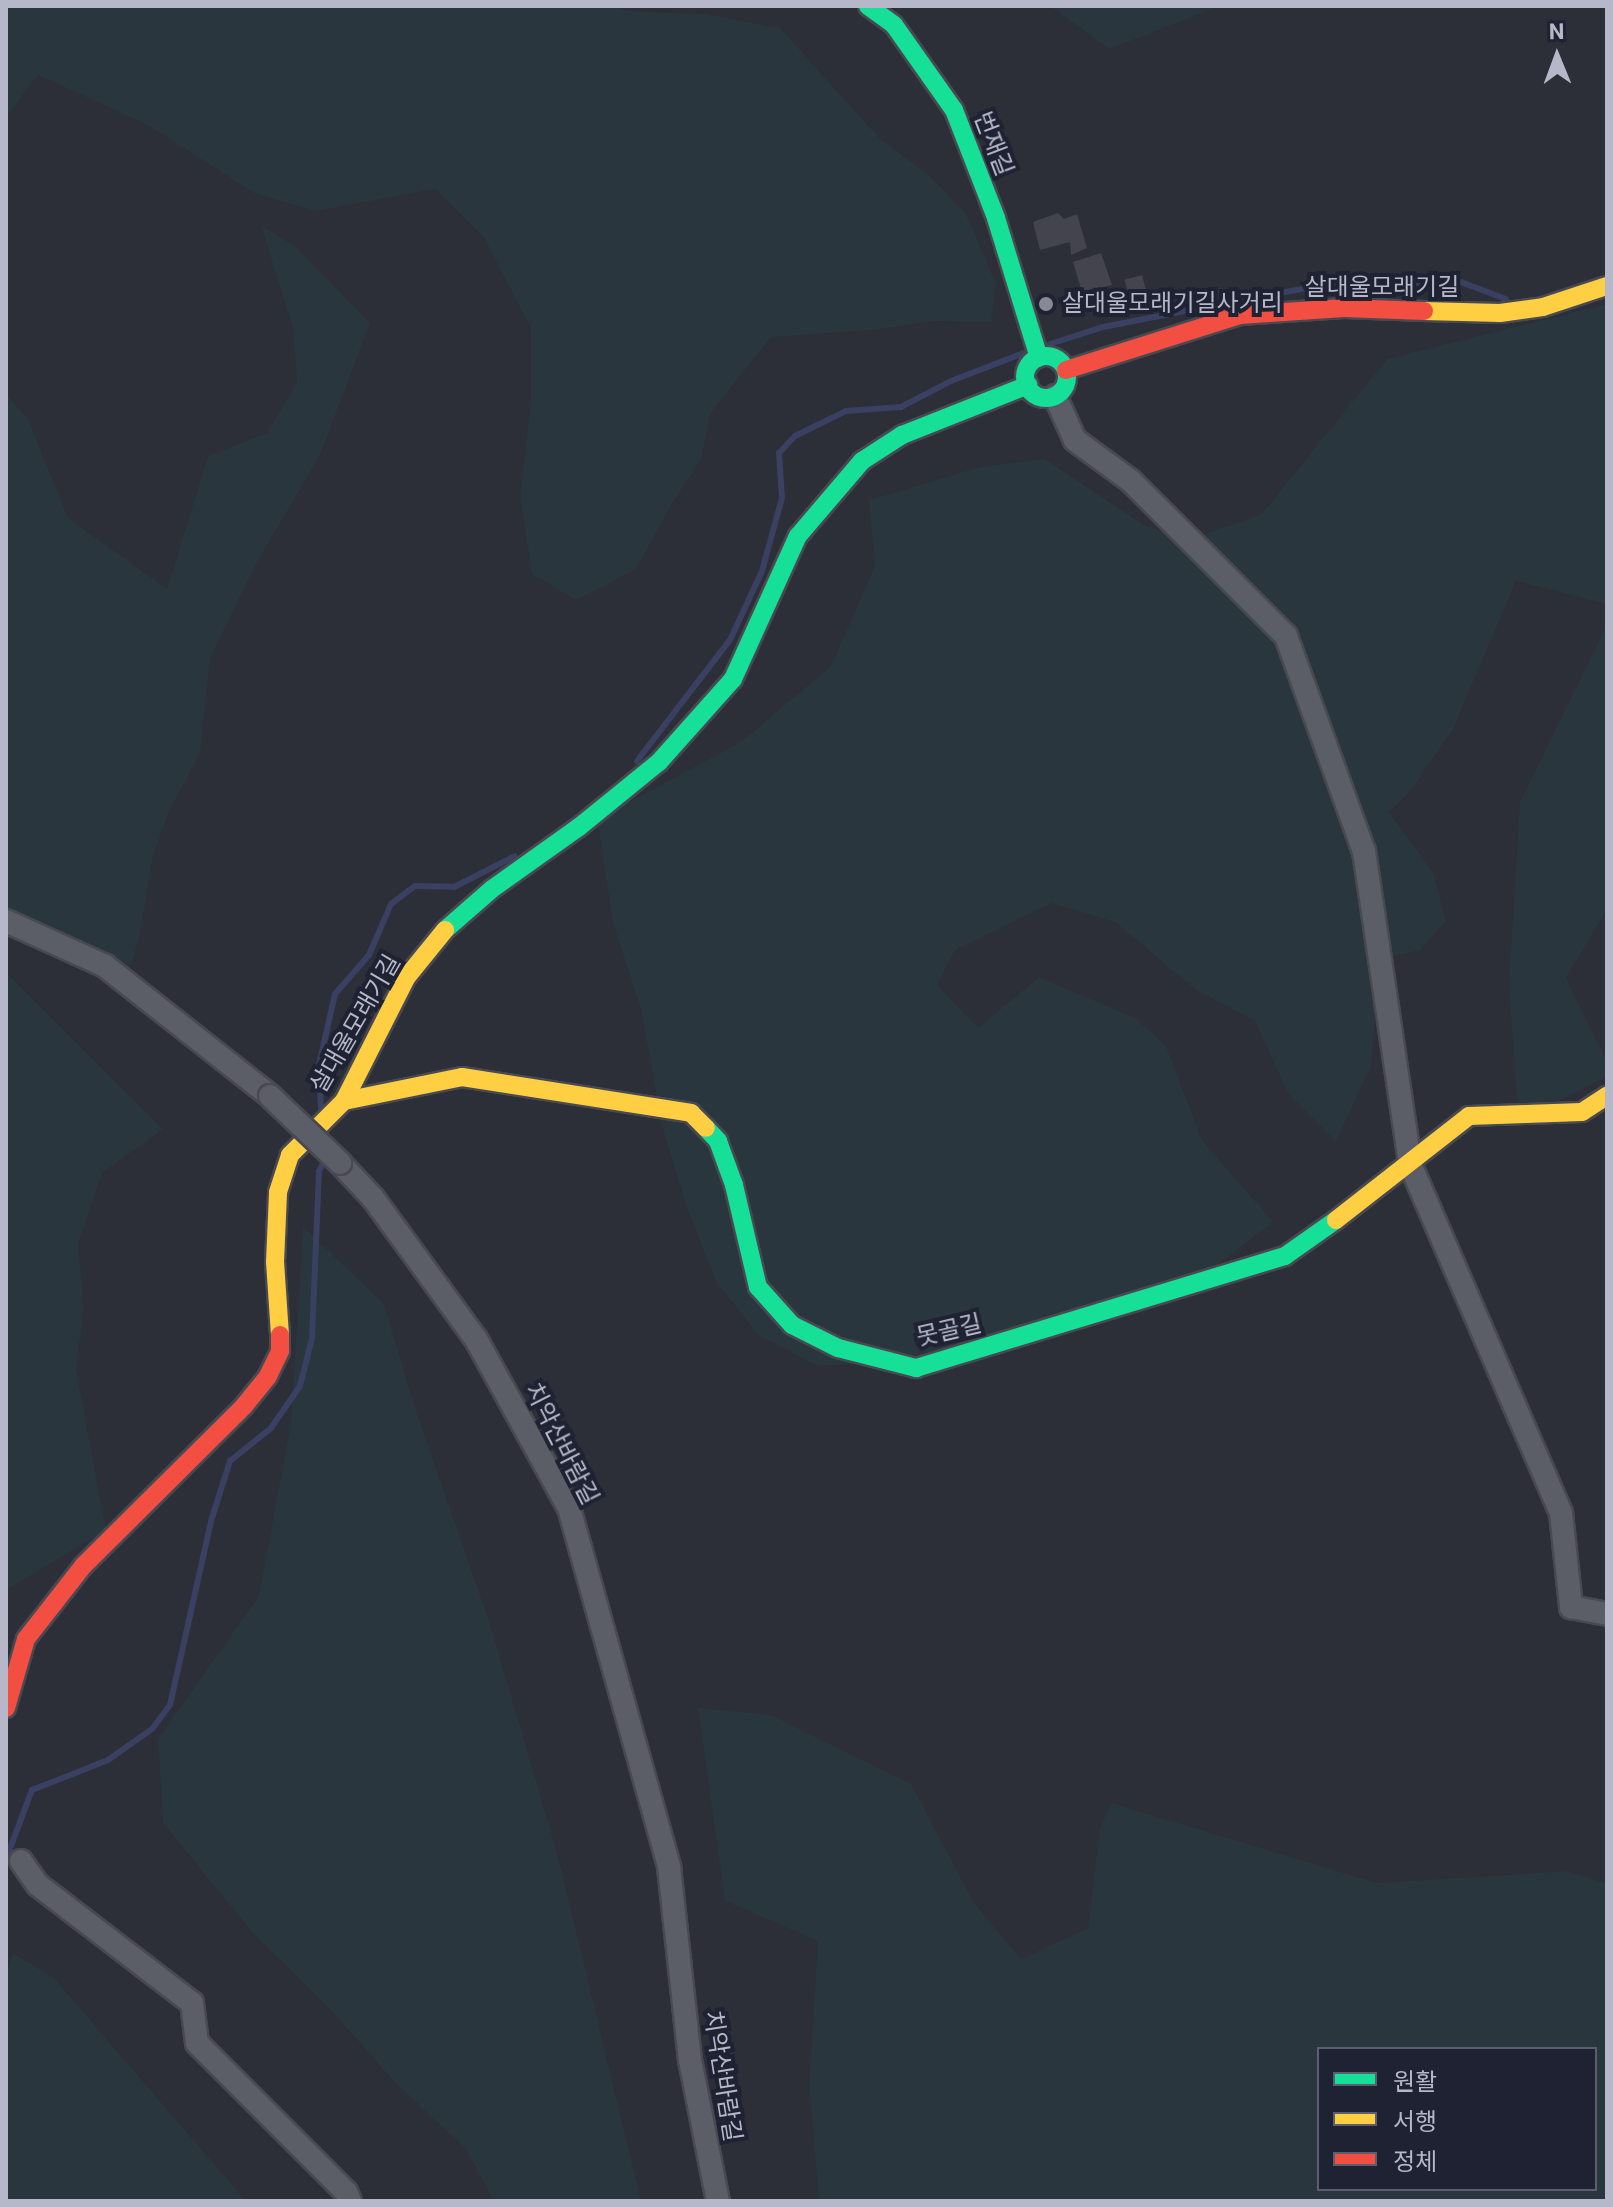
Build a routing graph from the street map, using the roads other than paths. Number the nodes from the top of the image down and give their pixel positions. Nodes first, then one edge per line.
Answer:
1 (868, 6) edge
2 (1607, 286) edge
3 (1038, 355) junction
4 (1066, 370) junction
5 (1028, 385) junction
6 (1055, 396) junction
7 (6, 921) edge
8 (1607, 1096) edge
9 (339, 1106) junction
10 (1410, 1164) junction
11 (1607, 1614) edge
12 (6, 1708) edge
13 (21, 1861) dead end
14 (350, 2201) edge
15 (718, 2201) edge

1 - 3 street, 번재길
2 - 4 street, 살대울모래기길
3 - 4 street
3 - 5 street
4 - 6 street
5 - 6 street
5 - 9 street, 살대울모래기길
6 - 10 street
7 - 15 street, 치악산바람길, bridge
8 - 10 street, 못골길
9 - 10 street, 못골길
9 - 12 street, 살대울모래기길
10 - 11 street
13 - 14 street

